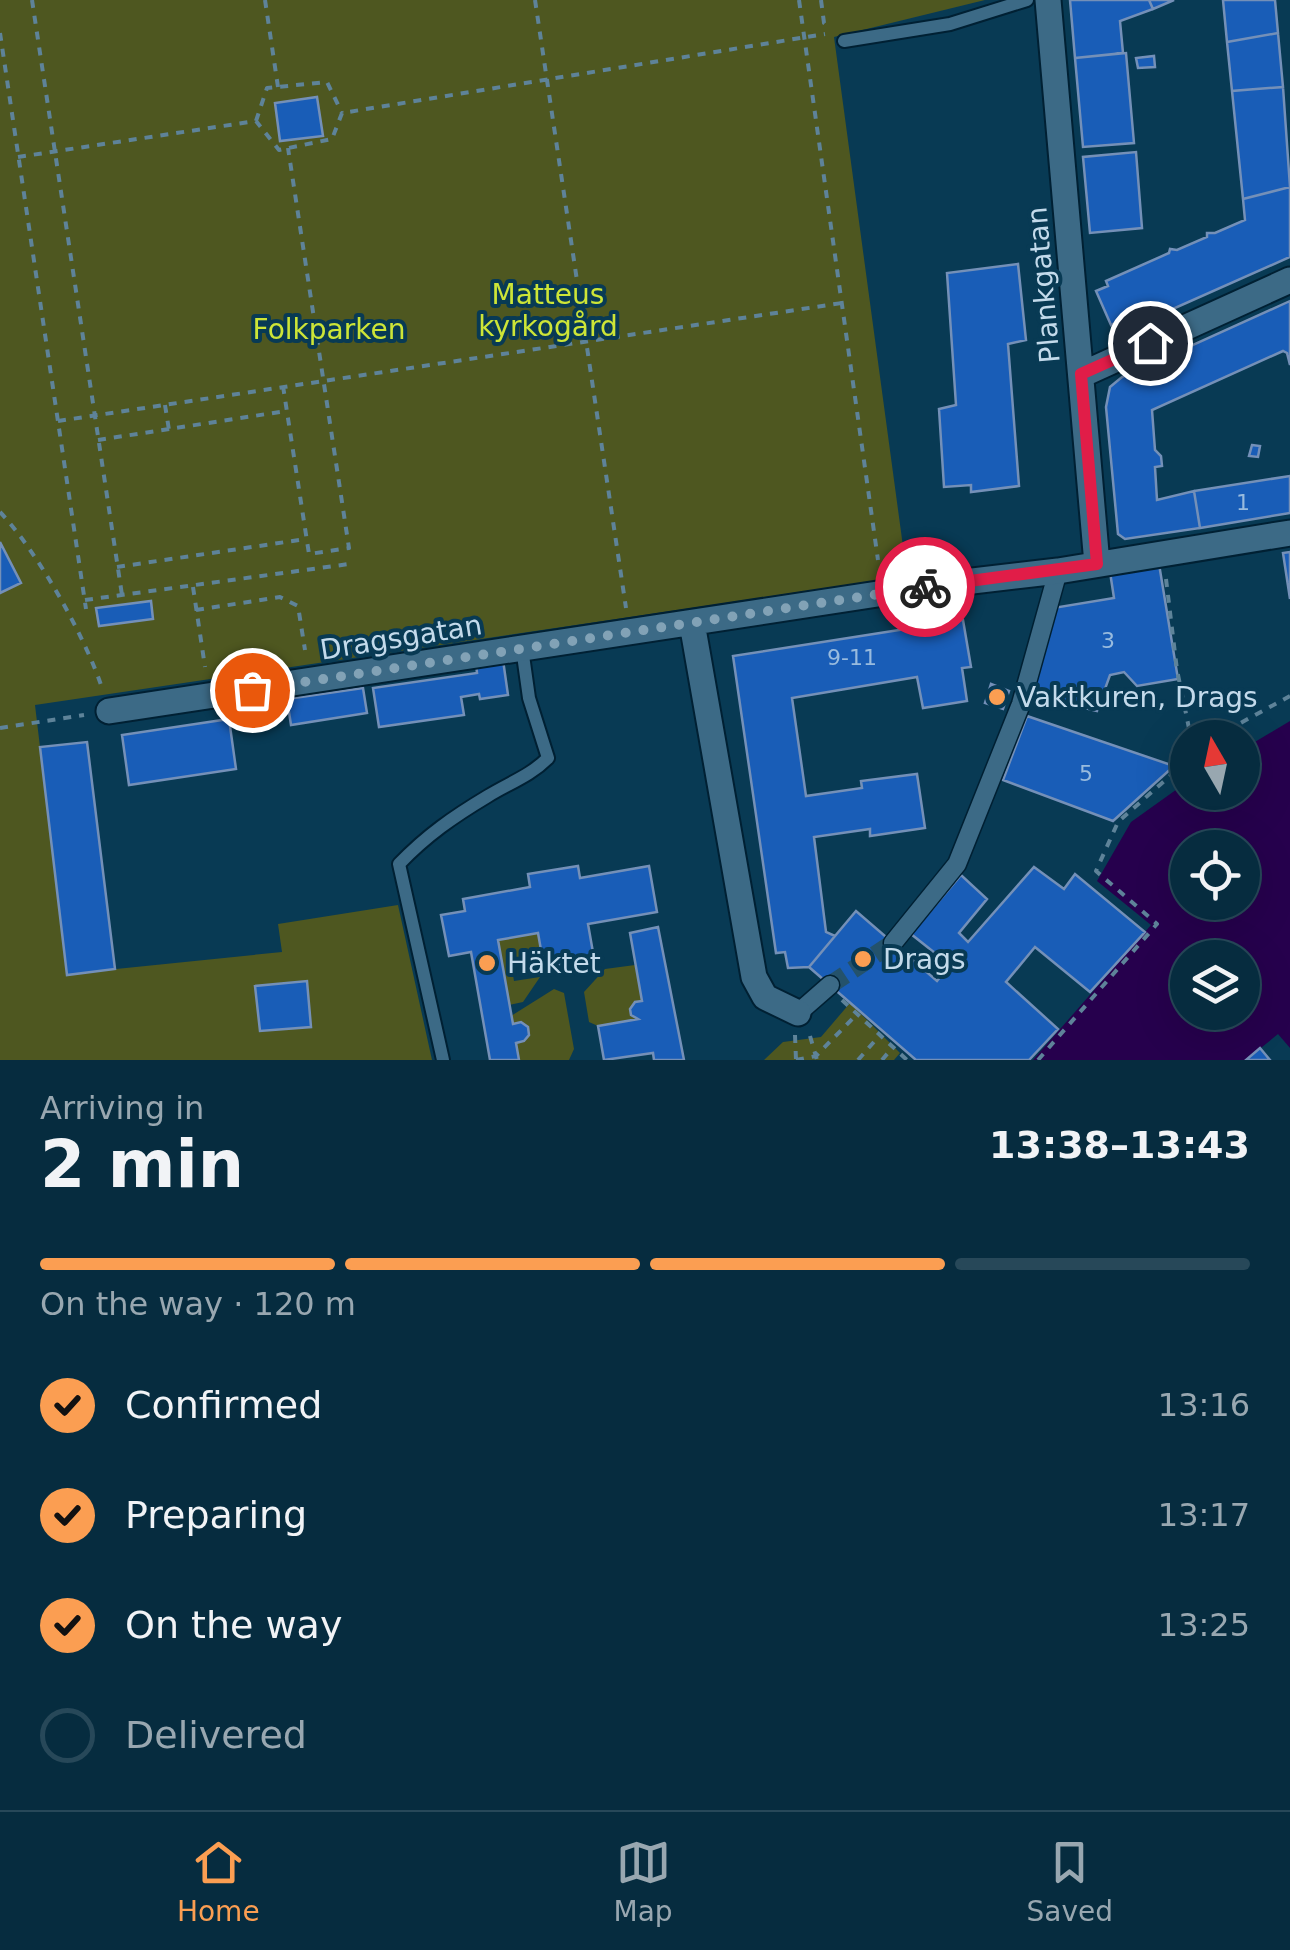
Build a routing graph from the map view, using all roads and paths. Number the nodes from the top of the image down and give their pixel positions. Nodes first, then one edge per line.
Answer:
1 (32, 0) edge
2 (265, 0) edge
3 (535, 0) edge
4 (798, 0) edge
5 (822, 0) edge
6 (1026, 0) edge
7 (1048, 0) edge
8 (0, 32) edge
9 (804, 38) junction
10 (844, 40) dead end
11 (547, 80) junction
12 (278, 87) junction
13 (342, 113) junction
14 (256, 122) junction
15 (288, 148) junction
16 (55, 151) junction
17 (18, 157) junction
18 (1290, 280) edge
19 (842, 303) junction
20 (586, 341) junction
21 (1081, 374) junction
22 (323, 380) junction
23 (283, 386) junction
24 (165, 404) junction
25 (287, 411) junction
26 (95, 416) junction
27 (58, 421) junction
28 (168, 430) junction
29 (98, 440) junction
30 (0, 512) edge
31 (1290, 533) edge
32 (306, 539) junction
33 (1162, 554) junction
34 (878, 560) dead end
35 (349, 564) dead end
36 (1097, 564) junction
37 (118, 567) junction
38 (1058, 571) junction
39 (193, 587) junction
40 (122, 596) junction
41 (84, 600) junction
42 (86, 610) dead end
43 (196, 610) junction
44 (627, 612) dead end
45 (692, 623) junction
46 (522, 648) junction
47 (305, 650) dead end
48 (206, 666) dead end
49 (1290, 696) edge
50 (109, 711) junction
51 (1187, 720) edge
52 (1246, 720) edge
53 (0, 728) edge
54 (1170, 776) edge
55 (893, 943) tunnel mouth
56 (830, 985) tunnel mouth
57 (848, 1006) dead end
58 (798, 1013) joint
59 (857, 1014) junction
60 (880, 1035) junction
61 (813, 1041) dead end
62 (793, 1044) dead end
63 (893, 1048) junction
64 (816, 1058) edge
65 (442, 1060) edge
66 (796, 1060) edge
67 (858, 1060) edge
68 (882, 1060) edge
69 (907, 1060) edge
70 (1038, 1060) edge

1 - 16 path
2 - 12 path
3 - 11 path
4 - 9 path
5 - 9 path
6 - 10 lane
7 - 21 street, Plankgatan
8 - 17 path
9 - 11 path
9 - 19 path
11 - 13 path
11 - 20 path
12 - 13 path
12 - 14 path
13 - 15 path
14 - 15 path
14 - 16 path
15 - 22 path
16 - 17 path
16 - 26 path
17 - 27 path
18 - 21 street
19 - 20 path
19 - 34 path
20 - 22 path
20 - 44 path
21 - 36 street, Plankgatan
22 - 23 path
22 - 32 path
23 - 24 path
23 - 25 path
24 - 26 path
24 - 28 path
25 - 28 path
25 - 32 path
26 - 27 path
26 - 29 path
27 - 41 path
28 - 29 path
29 - 37 path
30 - 50 path
31 - 33 street, Dragsgatan
32 - 37 path
33 - 36 street, Dragsgatan
33 - 51 path
35 - 39 path
36 - 38 street, Dragsgatan
37 - 40 path
38 - 45 street, Dragsgatan
38 - 55 street
39 - 40 path
39 - 43 path
40 - 41 path
41 - 42 path
43 - 47 path
43 - 48 path
45 - 46 street, Dragsgatan
45 - 58 street
46 - 50 street, Dragsgatan
46 - 65 lane
49 - 52 path
50 - 53 path
54 - 70 path
56 - 58 street
57 - 59 path
59 - 60 path
59 - 64 path
60 - 63 path
60 - 67 path
61 - 64 path
62 - 66 path
63 - 68 path
63 - 69 path
64 - 66 path

